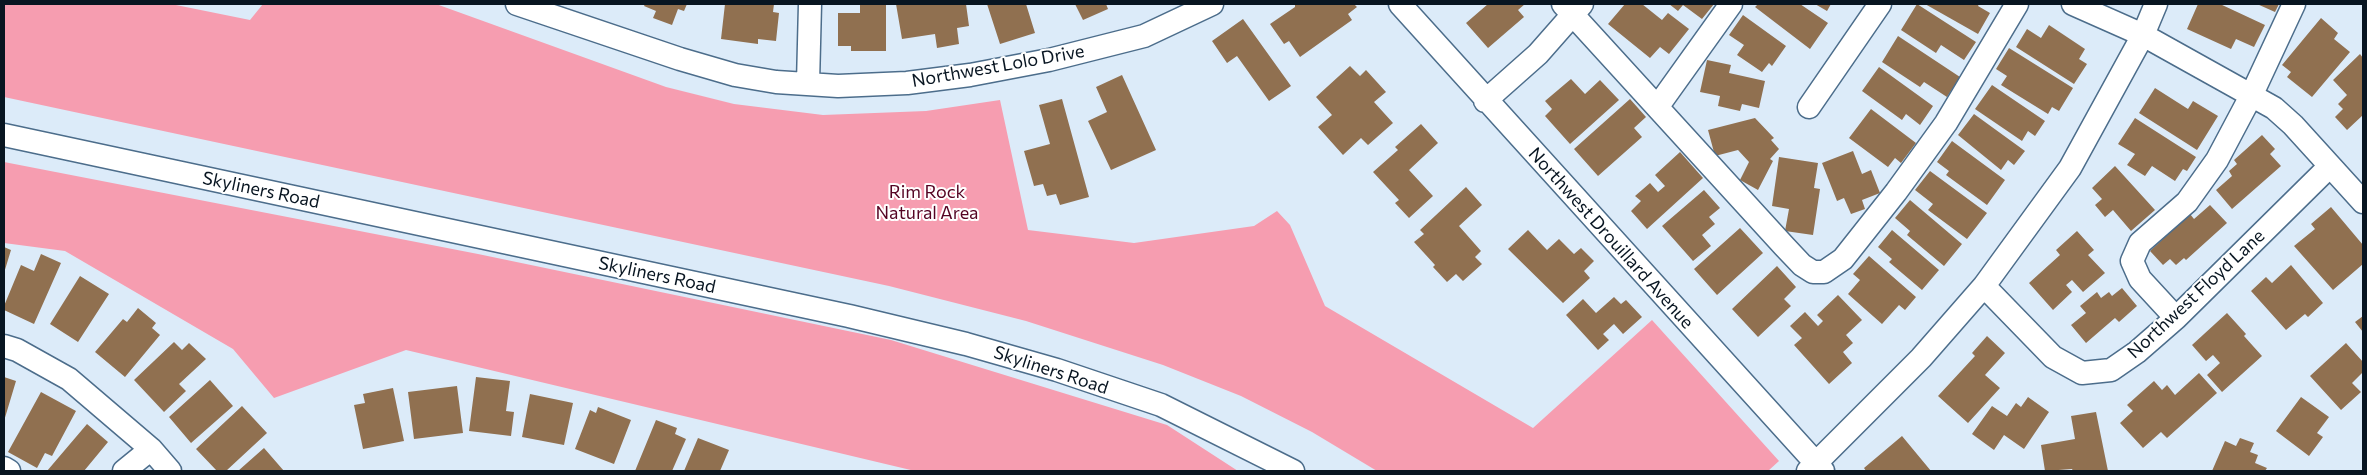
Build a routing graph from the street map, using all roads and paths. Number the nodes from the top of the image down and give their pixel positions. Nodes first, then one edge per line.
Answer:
1 (517, 4) edge
2 (810, 4) edge
3 (1212, 4) edge
4 (1400, 4) edge
5 (1731, 4) edge
6 (1880, 4) edge
7 (2017, 4) edge
8 (2074, 4) edge
9 (2156, 4) edge
10 (2294, 4) edge
11 (1573, 7) edge
12 (2143, 35) junction
13 (808, 83) junction
14 (2252, 94) junction
15 (1486, 101) junction
16 (1658, 106) junction
17 (1809, 107) dead end
18 (4, 135) edge
19 (2330, 166) junction
20 (2363, 202) edge
21 (1984, 286) junction
22 (2176, 318) junction
23 (4, 346) edge
24 (151, 449) junction
25 (4, 468) edge
26 (1816, 469) edge
27 (9, 471) edge
28 (124, 471) edge
29 (170, 471) edge
30 (1293, 471) edge

1 - 13 street, Northwest Lolo Drive
2 - 13 street
3 - 13 street, Northwest Lolo Drive
4 - 15 street, Northwest Drouillard Avenue
5 - 16 street
6 - 17 street
7 - 16 street
8 - 12 street
9 - 12 street
10 - 14 street
11 - 15 street
11 - 16 street
12 - 14 street
12 - 21 street
14 - 19 street
14 - 22 street
15 - 26 street, Northwest Drouillard Avenue
18 - 30 street, Skyliners Road
19 - 20 street
19 - 22 street, Northwest Floyd Lane
21 - 22 street, Northwest Floyd Lane
21 - 26 street
23 - 24 street
24 - 28 street
24 - 29 street
25 - 27 street

